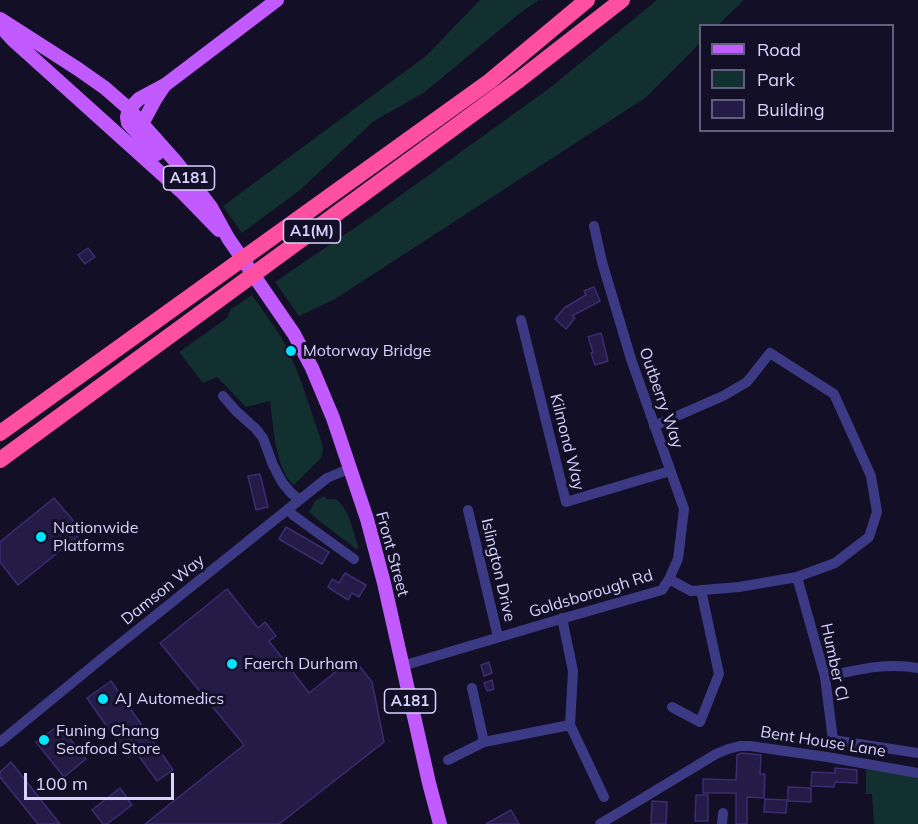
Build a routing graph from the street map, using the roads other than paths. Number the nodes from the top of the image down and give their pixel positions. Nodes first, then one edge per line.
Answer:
1 (277, 0) edge
2 (587, 0) edge
3 (622, 0) edge
4 (0, 19) edge
5 (0, 26) edge
6 (165, 85) junction
7 (129, 109) junction
8 (138, 127) junction
9 (112, 129) junction
10 (183, 193) junction
11 (594, 226) dead end
12 (228, 238) junction
13 (521, 320) dead end
14 (223, 396) dead end
15 (654, 426) junction
16 (0, 433) edge
17 (0, 460) edge
18 (351, 468) junction
19 (670, 471) junction
20 (300, 500) junction
21 (289, 510) junction
22 (468, 510) dead end
23 (354, 559) dead end
24 (797, 577) junction
25 (669, 579) junction
26 (701, 590) junction
27 (562, 618) junction
28 (498, 637) junction
29 (402, 666) junction
30 (918, 668) edge
31 (825, 677) junction
32 (472, 688) dead end
33 (672, 707) dead end
34 (570, 725) junction
35 (0, 742) edge
36 (484, 742) junction
37 (918, 753) edge
38 (448, 760) dead end
39 (918, 773) edge
40 (604, 797) dead end
41 (440, 824) edge
42 (600, 824) edge

1 - 6 main road
2 - 16 highway, A1(M)
3 - 17 highway, A1(M)
4 - 7 main road
5 - 9 main road
6 - 7 main road
6 - 8 main road
7 - 8 main road
8 - 9 main road
8 - 10 main road, A181
8 - 12 main road, A181
9 - 10 main road
10 - 12 main road, A181
11 - 15 street, Outberry Way
12 - 18 main road, Front Street / A181
13 - 19 street, Kilmond Way
14 - 20 street
15 - 19 street, Outberry Way
15 - 24 street, Goldsborough Rd
18 - 20 street, Damson Way
18 - 29 main road, Front Street / A181
19 - 25 street, Outberry Way
20 - 21 street, Damson Way
21 - 23 street
21 - 35 street, Damson Way
22 - 28 street, Islington Drive
24 - 26 street, Goldsborough Rd
24 - 31 street, Humber Cl
25 - 26 street, Goldsborough Rd
25 - 27 street, Goldsborough Rd
26 - 33 street
27 - 28 street, Goldsborough Rd
27 - 34 street
28 - 29 street, Goldsborough Rd
29 - 41 main road, Front Street / A181
30 - 31 street
31 - 37 street, Humber Cl
32 - 36 street
34 - 36 street
34 - 40 street
36 - 38 street
39 - 42 street, Bent House Lane

